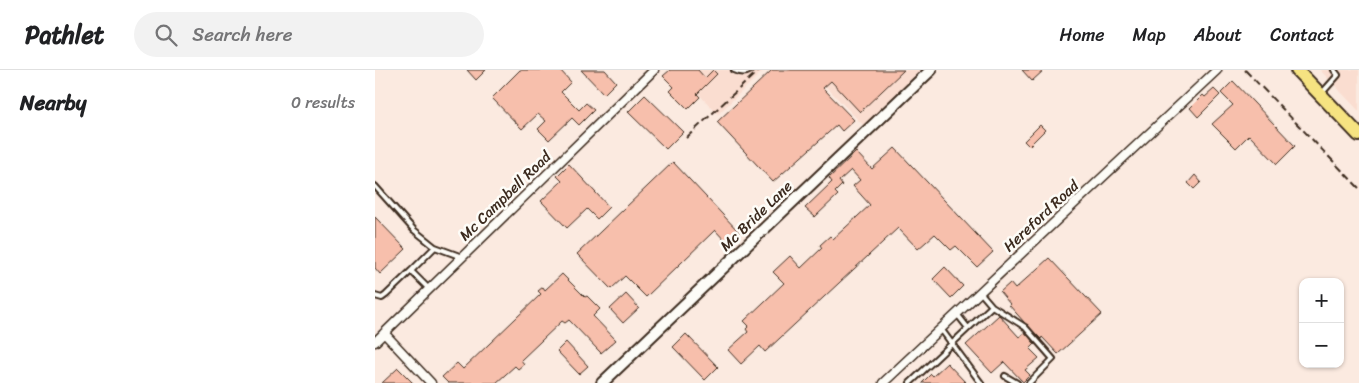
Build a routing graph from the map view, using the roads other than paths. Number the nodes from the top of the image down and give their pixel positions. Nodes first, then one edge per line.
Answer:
1 (654, 70) edge
2 (734, 70) edge
3 (751, 70) edge
4 (931, 70) edge
5 (1217, 70) edge
6 (1334, 70) edge
7 (1303, 72) edge
8 (1321, 95) junction
9 (1359, 135) edge
10 (375, 186) edge
11 (435, 247) junction
12 (461, 257) junction
13 (411, 271) junction
14 (429, 289) junction
15 (980, 292) junction
16 (375, 296) edge
17 (992, 306) junction
18 (957, 314) junction
19 (968, 328) junction
20 (941, 329) junction
21 (384, 333) junction
22 (375, 342) edge
23 (951, 344) junction
24 (1005, 376) dead end
25 (431, 383) edge
26 (602, 383) edge
27 (883, 383) edge
28 (910, 383) edge
29 (981, 383) edge
30 (1017, 383) edge
31 (1029, 383) edge

1 - 12 street, Mc Campbell Road
2 - 3 lane
4 - 26 street, Mc Bride Lane
5 - 15 street, Hereford Road
6 - 8 lane
7 - 8 main road
8 - 9 main road
10 - 11 lane
11 - 12 lane
11 - 13 lane
12 - 14 street, Mc Campbell Road
13 - 14 lane
13 - 16 lane
14 - 21 street, Mc Campbell Road
15 - 17 lane
15 - 18 street, Hereford Road
17 - 19 lane
17 - 31 lane
18 - 19 lane
18 - 20 street, Hereford Road
19 - 23 lane
20 - 23 lane
20 - 27 street, Hereford Road
21 - 22 street, Mc Campbell Road
21 - 25 street
23 - 28 lane
23 - 29 lane
24 - 30 lane

